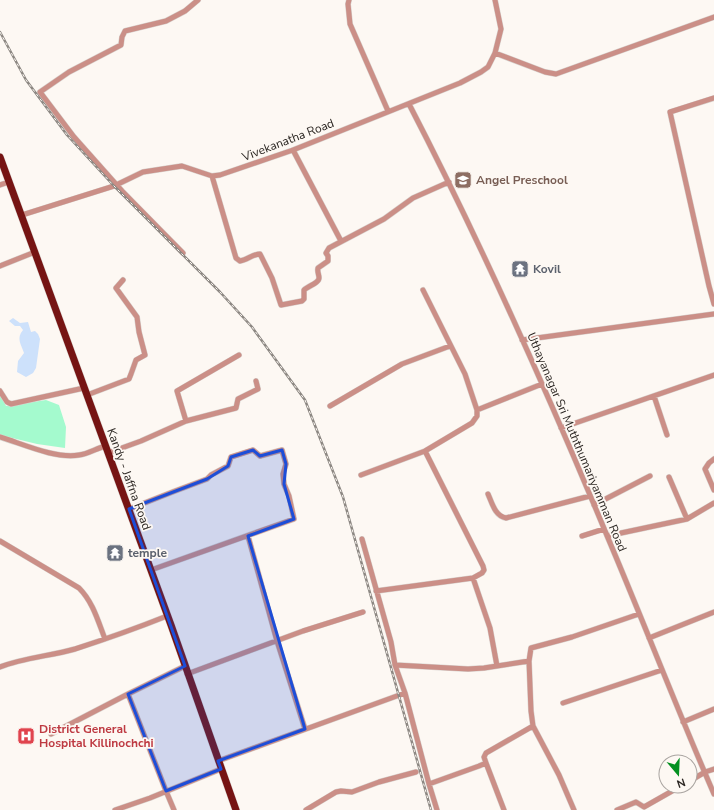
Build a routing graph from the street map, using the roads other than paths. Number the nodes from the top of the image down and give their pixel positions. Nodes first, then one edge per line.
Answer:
1 (198, 0) edge
2 (349, 0) edge
3 (495, 0) edge
4 (714, 17) edge
5 (495, 53) junction
6 (714, 98) edge
7 (409, 104) junction
8 (388, 111) junction
9 (293, 150) junction
10 (0, 157) edge
11 (212, 176) junction
12 (9, 182) junction
13 (450, 182) junction
14 (116, 184) junction
15 (0, 185) edge
16 (22, 215) junction
17 (341, 241) junction
18 (35, 252) junction
19 (183, 253) dead end
20 (0, 266) edge
21 (123, 280) dead end
22 (711, 285) edge
23 (423, 290) dead end
24 (714, 304) edge
25 (714, 314) edge
26 (522, 340) junction
27 (450, 346) junction
28 (239, 355) dead end
29 (714, 374) edge
30 (256, 381) dead end
31 (542, 384) junction
32 (84, 388) junction
33 (0, 391) edge
34 (87, 395) junction
35 (654, 396) junction
36 (330, 406) dead end
37 (477, 410) junction
38 (186, 421) junction
39 (561, 428) junction
40 (667, 435) dead end
41 (0, 437) edge
42 (106, 446) junction
43 (425, 450) junction
44 (108, 453) junction
45 (714, 459) edge
46 (361, 475) dead end
47 (650, 476) dead end
48 (669, 477) dead end
49 (714, 490) edge
50 (488, 494) dead end
51 (590, 496) junction
52 (714, 502) edge
53 (594, 505) junction
54 (129, 509) junction
55 (687, 519) junction
56 (604, 529) junction
57 (248, 536) junction
58 (582, 536) dead end
59 (607, 536) junction
60 (362, 539) dead end
61 (0, 541) edge
62 (151, 570) junction
63 (473, 578) junction
64 (376, 591) junction
65 (363, 612) dead end
66 (714, 612) edge
67 (640, 614) junction
68 (167, 616) junction
69 (649, 638) junction
70 (105, 639) junction
71 (277, 641) junction
72 (529, 661) junction
73 (395, 665) junction
74 (185, 666) junction
75 (497, 666) junction
76 (0, 667) edge
77 (662, 670) junction
78 (187, 674) junction
79 (405, 693) junction
80 (128, 694) junction
81 (563, 703) dead end
82 (714, 709) edge
83 (683, 722) junction
84 (533, 726) junction
85 (305, 729) junction
86 (51, 734) dead end
87 (218, 760) junction
88 (486, 763) junction
89 (221, 769) junction
90 (714, 769) edge
91 (416, 772) dead end
92 (705, 772) junction
93 (698, 776) edge
94 (429, 784) junction
95 (166, 791) junction
96 (667, 794) edge
97 (714, 794) edge
98 (115, 810) edge
99 (174, 810) edge
100 (236, 810) edge
101 (306, 810) edge
102 (437, 810) edge
103 (504, 810) edge
104 (574, 810) edge
105 (617, 810) edge

1 - 14 street
2 - 8 street
3 - 5 street, Vivekanatha Road
4 - 5 street
5 - 7 street, Vivekanatha Road
6 - 22 street
7 - 8 street, Vivekanatha Road
7 - 13 street, Uthayanagar Sri Muththumariyamman Road
8 - 9 street, Vivekanatha Road
9 - 11 street, Vivekanatha Road
9 - 17 street
10 - 12 highway, Kandy - Jaffna Road
11 - 14 street
11 - 17 street
12 - 15 street
12 - 16 highway, Kandy - Jaffna Road
13 - 17 street
13 - 26 street, Uthayanagar Sri Muththumariyamman Road
14 - 16 street
14 - 19 street
16 - 18 highway, Kandy - Jaffna Road
18 - 20 street
18 - 32 highway, Kandy - Jaffna Road
21 - 34 street
22 - 24 street
23 - 27 street
25 - 26 street
26 - 31 street, Uthayanagar Sri Muththumariyamman Road
27 - 36 street
27 - 37 street
28 - 38 street
29 - 35 street
30 - 38 street
31 - 37 street
31 - 39 street, Uthayanagar Sri Muththumariyamman Road
32 - 33 street
32 - 34 highway, Kandy - Jaffna Road
34 - 42 highway, Kandy - Jaffna Road
35 - 39 street
35 - 40 street
37 - 43 street
38 - 44 street
39 - 51 street, Uthayanagar Sri Muththumariyamman Road
41 - 42 street
42 - 44 highway, Kandy - Jaffna Road
43 - 46 street
43 - 63 street
44 - 54 highway, Kandy - Jaffna Road
45 - 49 street
47 - 53 street
48 - 55 street
50 - 51 street
51 - 53 street, Uthayanagar Sri Muththumariyamman Road
52 - 55 street
53 - 56 street, Uthayanagar Sri Muththumariyamman Road
54 - 57 street
54 - 62 highway, Kandy - Jaffna Road
55 - 59 street
56 - 58 street
56 - 59 street, Uthayanagar Sri Muththumariyamman Road
57 - 62 street
57 - 71 street
59 - 67 street, Uthayanagar Sri Muththumariyamman Road
60 - 64 street
61 - 70 street
62 - 68 highway, Kandy - Jaffna Road
63 - 64 street
63 - 75 street
64 - 73 street
65 - 71 street
66 - 69 street
67 - 69 street, Uthayanagar Sri Muththumariyamman Road
67 - 72 street
68 - 70 street
68 - 74 highway, Kandy - Jaffna Road
69 - 77 street, Uthayanagar Sri Muththumariyamman Road
70 - 76 street
71 - 78 street
71 - 85 street
72 - 75 street
72 - 84 street
73 - 75 street
73 - 79 street
74 - 78 highway, Kandy - Jaffna Road
74 - 80 street
77 - 81 street
77 - 83 street, Uthayanagar Sri Muththumariyamman Road
78 - 87 highway, Kandy - Jaffna Road
79 - 85 street
79 - 94 street
80 - 86 street
80 - 95 street
82 - 83 street
83 - 92 street, Uthayanagar Sri Muththumariyamman Road
84 - 88 street
84 - 104 street
85 - 87 street
87 - 89 highway, Kandy - Jaffna Road
88 - 94 street
88 - 103 street
89 - 95 street
89 - 100 highway, Kandy - Jaffna Road
90 - 92 street
91 - 101 street
92 - 93 street
92 - 97 street, Uthayanagar Sri Muththumariyamman Road
94 - 102 street
95 - 98 street
95 - 99 street
96 - 105 street

